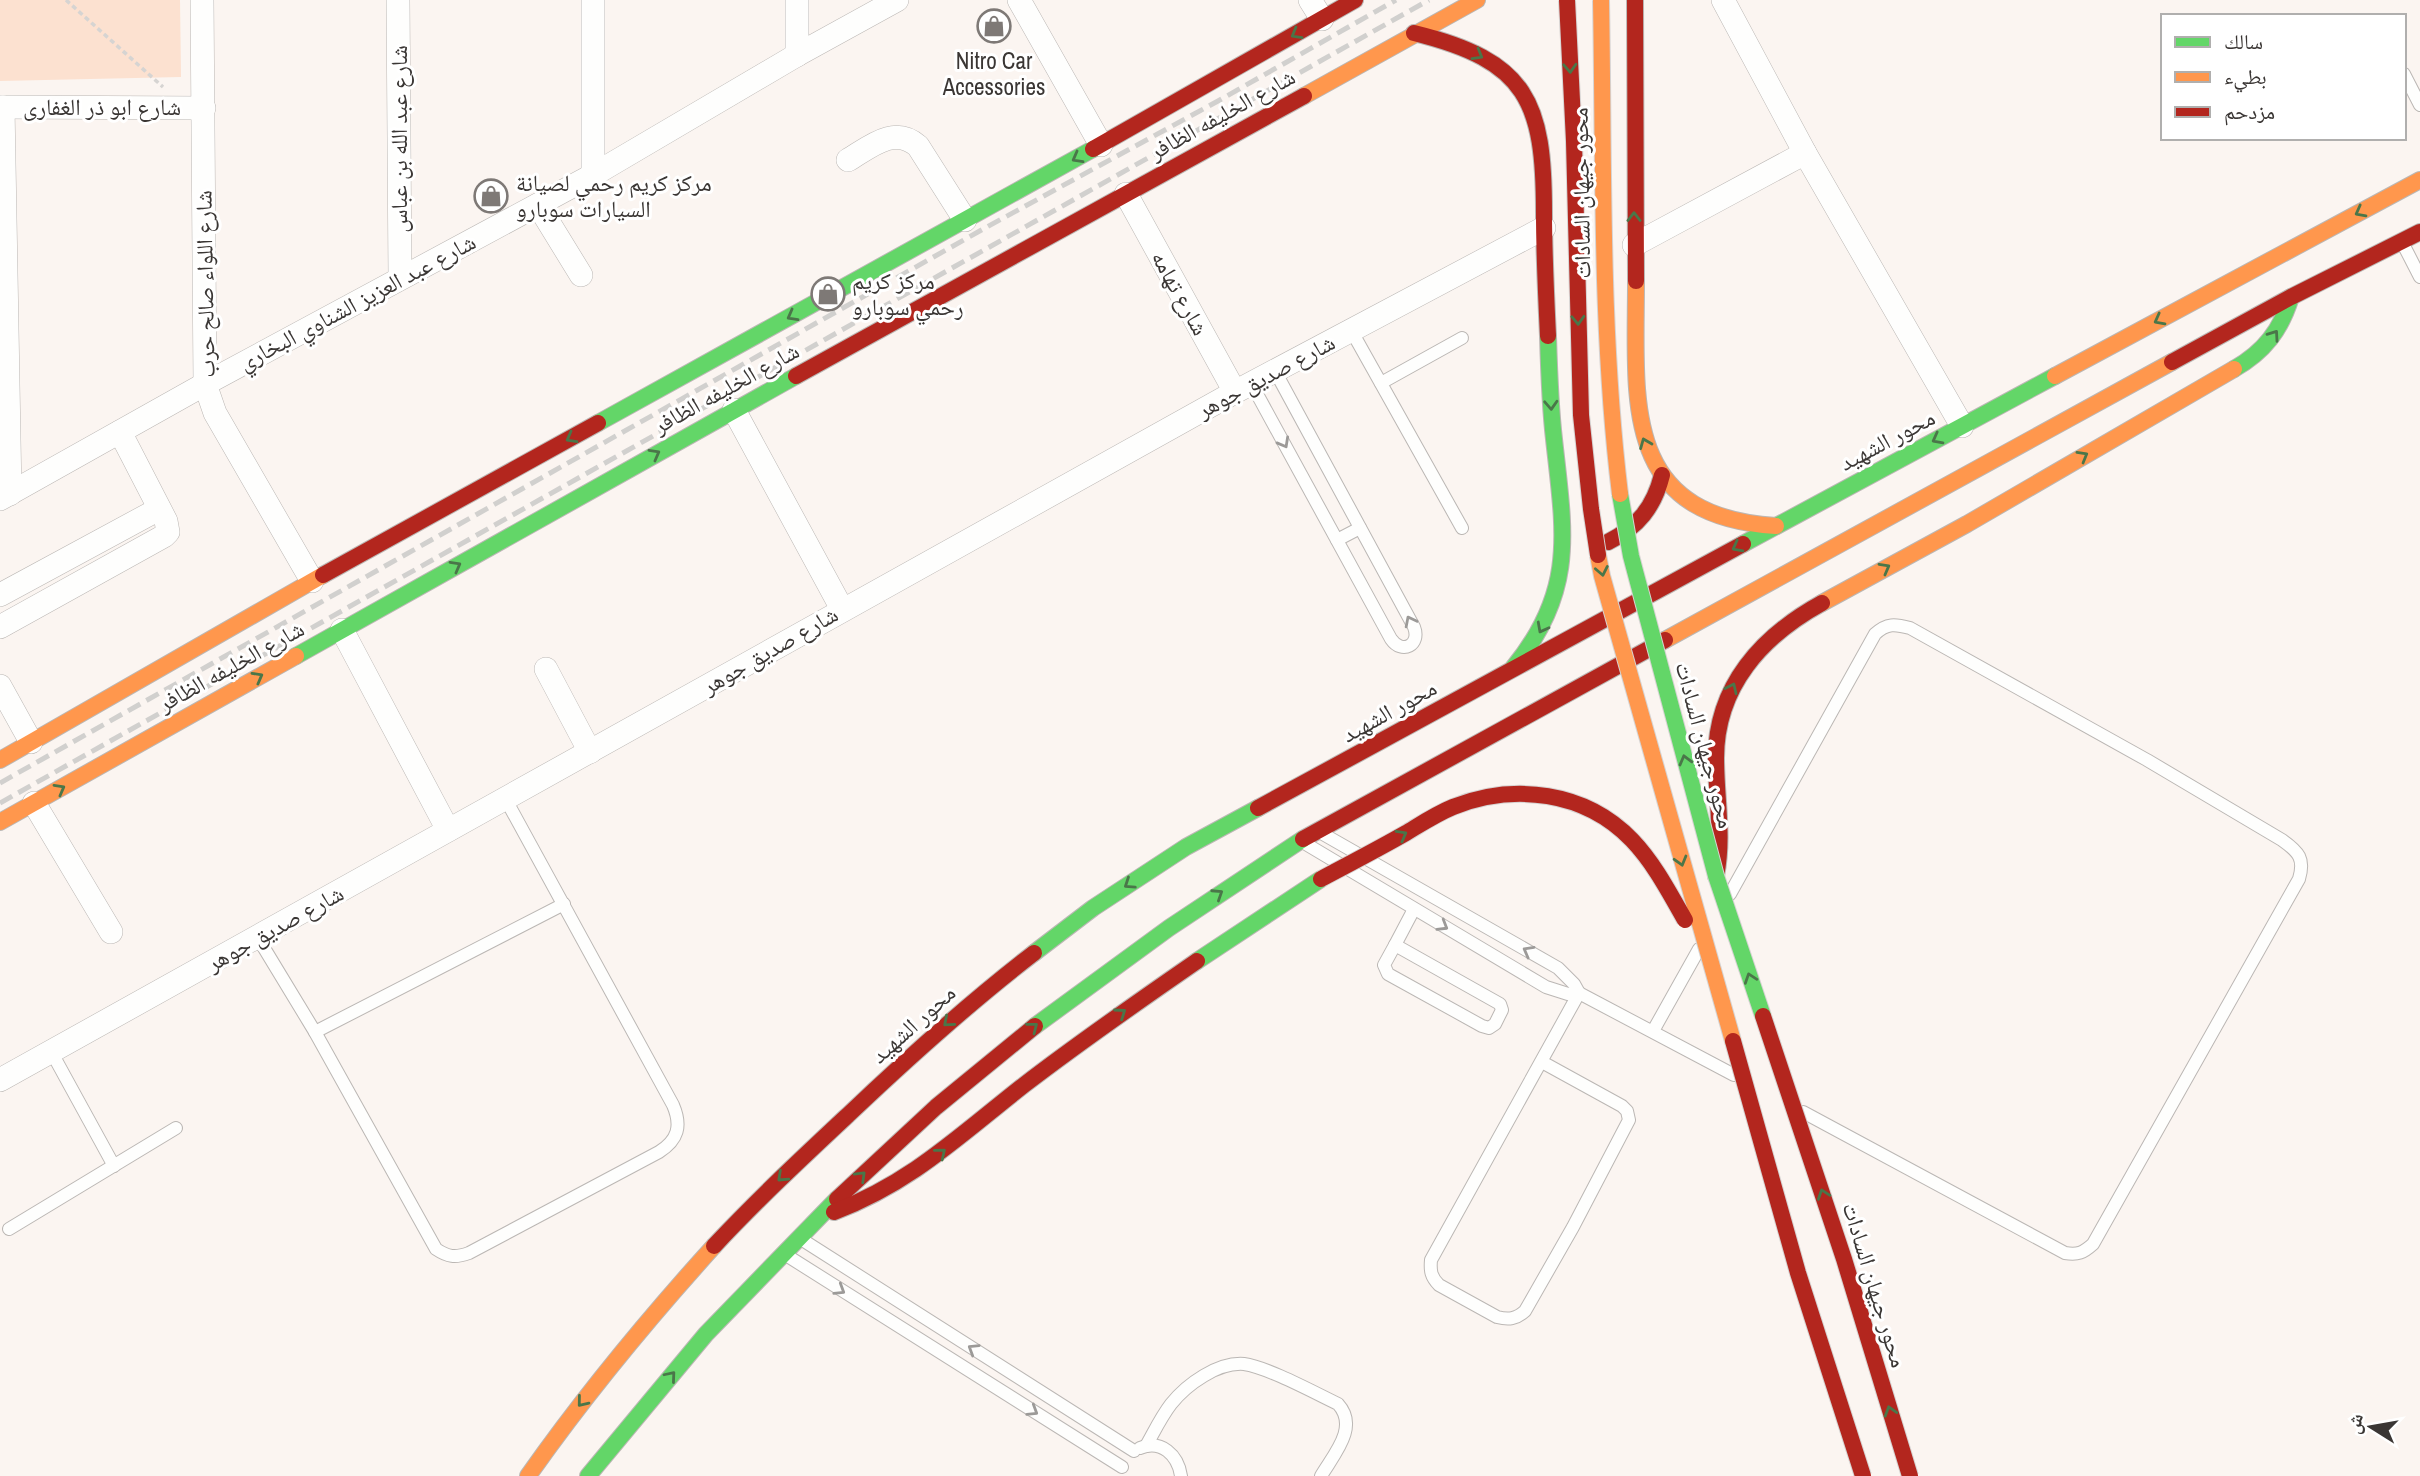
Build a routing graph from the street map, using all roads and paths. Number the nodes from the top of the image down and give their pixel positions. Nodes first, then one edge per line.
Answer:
1 (66, 0) edge
2 (202, 0) edge
3 (398, 0) edge
4 (593, 0) edge
5 (797, 0) edge
6 (897, 0) edge
7 (1018, 0) edge
8 (1355, 0) edge
9 (1477, 0) edge
10 (1567, 0) edge
11 (1601, 0) edge
12 (1635, 0) edge
13 (1723, 0) edge
14 (1316, 10) edge
15 (1414, 33) junction
16 (797, 55) junction
17 (2406, 78) edge
18 (2420, 105) edge
19 (2, 107) edge
20 (194, 107) junction
21 (1101, 145) junction
22 (1805, 153) junction
23 (848, 160) dead end
24 (593, 175) junction
25 (2420, 180) edge
26 (1126, 194) junction
27 (538, 205) junction
28 (965, 220) junction
29 (1544, 228) junction
30 (2420, 232) edge
31 (2402, 242) junction
32 (1634, 245) junction
33 (581, 275) dead end
34 (2420, 277) edge
35 (400, 278) junction
36 (2291, 297) junction
37 (1351, 330) junction
38 (1462, 338) dead end
39 (1275, 370) junction
40 (1381, 383) junction
41 (205, 384) junction
42 (1243, 388) junction
43 (734, 410) junction
44 (1962, 426) junction
45 (120, 432) junction
46 (1662, 475) junction
47 (5, 496) edge
48 (159, 509) junction
49 (1776, 526) junction
50 (1360, 528) junction
51 (1462, 528) dead end
52 (1337, 540) junction
53 (1564, 545) junction
54 (312, 581) junction
55 (0, 595) edge
56 (842, 609) junction
57 (0, 627) edge
58 (342, 629) junction
59 (1513, 668) junction
60 (546, 669) dead end
61 (0, 686) edge
62 (31, 742) junction
63 (590, 752) junction
64 (0, 760) edge
65 (505, 798) junction
66 (34, 803) junction
67 (0, 822) edge
68 (448, 830) junction
69 (1316, 831) junction
70 (1301, 841) junction
71 (1716, 876) junction
72 (564, 904) junction
73 (1414, 909) junction
74 (111, 932) dead end
75 (258, 938) junction
76 (1395, 945) junction
77 (1710, 964) junction
78 (1579, 993) junction
79 (1653, 1031) junction
80 (315, 1032) junction
81 (52, 1053) junction
82 (1542, 1062) junction
83 (0, 1080) edge
84 (1762, 1090) dead end
85 (1774, 1097) dead end
86 (176, 1128) dead end
87 (114, 1166) junction
88 (817, 1218) junction
89 (9, 1229) dead end
90 (798, 1237) junction
91 (782, 1253) junction
92 (1140, 1448) junction
93 (1122, 1471) edge
94 (528, 1476) edge
95 (588, 1476) edge
96 (1181, 1476) edge
97 (1321, 1476) edge
98 (1863, 1476) edge
99 (1910, 1476) edge

1 - 20 path
2 - 20 street, شارع اللواء صالح حرب
3 - 35 street, شارع عبد الله بن عباس
4 - 24 street
5 - 16 street
6 - 16 street, شارع عبد العزيز الشناوي البخاري
7 - 21 street
8 - 14 main road, شارع الخليفه الظافر
9 - 15 main road, شارع الخليفه الظافر
10 -> 77 main road, محور جيهان السادات, bridge
71 -> 11 main road, محور جيهان السادات, bridge
32 -> 12 main road
13 - 22 street
14 -> 21 main road, شارع الخليفه الظافر
15 - 26 main road, شارع الخليفه الظافر
15 -> 29 main road
16 - 24 street, شارع عبد العزيز الشناوي البخاري
17 - 18 lane
19 - 20 street, شارع ابو ذر الغفارى
19 - 47 street
20 - 41 street, شارع اللواء صالح حرب
21 -> 28 main road, شارع الخليفه الظافر
22 - 32 street
22 - 44 street
23 - 28 street
24 - 27 street, شارع عبد العزيز الشناوي البخاري
25 -> 44 main road, محور الشهيد
26 - 42 street, شارع تهامه
26 - 43 main road, شارع الخليفه الظافر
27 - 33 street
27 - 35 street, شارع عبد العزيز الشناوي البخاري
28 -> 54 main road, شارع الخليفه الظافر
29 - 37 street, شارع صديق جوهر
29 -> 53 main road
30 - 31 main road
31 - 34 lane
31 - 36 main road
46 -> 32 main road
35 - 41 street, شارع عبد العزيز الشناوي البخاري
36 - 69 main road
71 -> 36 main road
37 - 39 street, شارع صديق جوهر
37 - 40 lane
38 - 40 lane
39 - 42 street, شارع صديق جوهر
39 - 50 lane
40 - 51 lane
41 - 45 street, شارع عبد العزيز الشناوي البخاري
41 - 54 street, شارع اللواء صالح حرب
42 -> 52 lane
42 - 56 street, شارع صديق جوهر
43 - 56 street
58 -> 43 main road, شارع الخليفه الظافر
44 -> 49 main road, محور الشهيد
45 - 47 street, شارع عبد العزيز الشناوي البخاري
45 - 48 street
46 - 49 main road
46 - 53 main road
48 - 55 street
48 - 57 street
49 -> 59 main road, محور الشهيد
50 - 52 lane
52 -> 50 lane
53 -> 59 main road
54 - 62 main road, شارع الخليفه الظافر
56 - 63 street, شارع صديق جوهر
66 -> 58 main road, شارع الخليفه الظافر
58 - 68 street
59 -> 94 main road, محور الشهيد
60 - 63 street
61 - 62 street
62 - 64 main road, شارع الخليفه الظافر
63 - 65 street, شارع صديق جوهر
65 - 68 street, شارع صديق جوهر
65 - 72 lane
66 - 67 main road, شارع الخليفه الظافر
66 - 74 street
68 - 75 street, شارع صديق جوهر
69 - 70 main road
78 -> 69 lane
70 - 73 lane
88 -> 70 main road
99 -> 71 main road, محور جيهان السادات, bridge
72 - 80 lane
72 - 80 lane
73 - 76 lane
73 -> 78 lane
75 - 80 lane
75 - 81 street, شارع صديق جوهر
76 - 76 lane
88 -> 77 main road, bridge
77 - 98 main road, محور جيهان السادات, bridge
78 - 79 lane
78 - 82 lane
79 - 84 lane
79 - 85 lane
81 - 83 street, شارع صديق جوهر
81 - 87 lane
82 - 82 lane
86 - 87 lane
87 - 89 lane
88 - 90 main road
90 - 91 main road
92 -> 90 lane
91 -> 93 lane
95 -> 91 main road
92 - 93 lane
92 - 96 lane
92 - 97 lane

